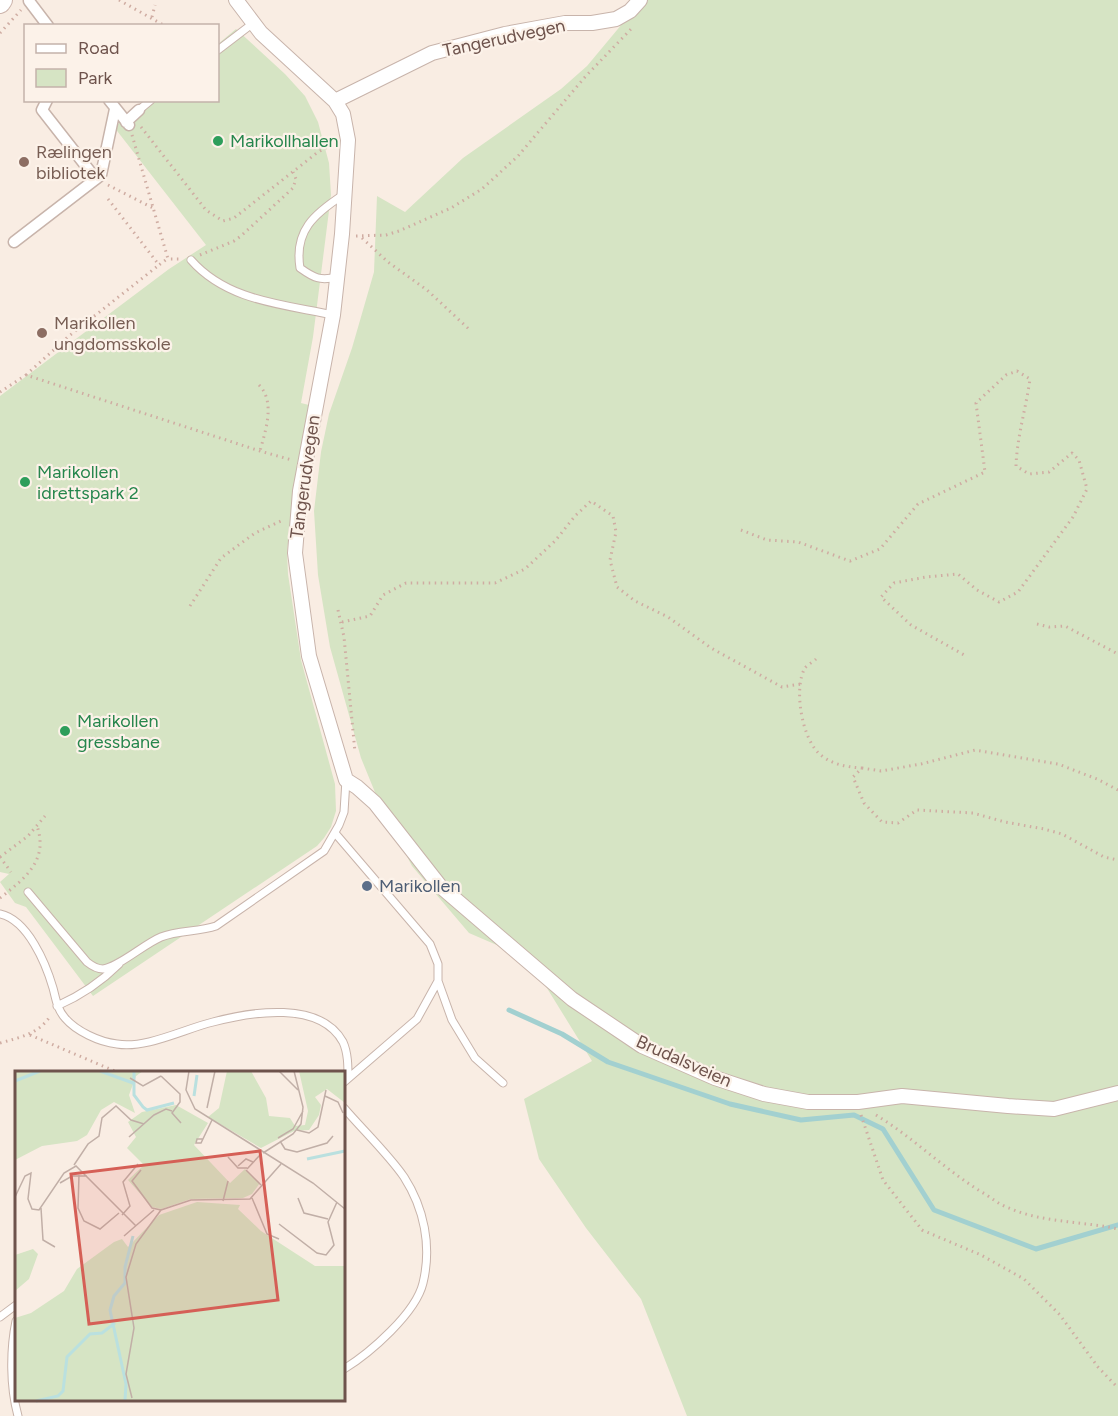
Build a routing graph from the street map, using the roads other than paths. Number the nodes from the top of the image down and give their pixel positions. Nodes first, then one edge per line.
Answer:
1 (236, 0) edge
2 (640, 0) edge
3 (29, 1) edge
4 (46, 24) edge
5 (252, 24) junction
6 (219, 49) edge
7 (335, 101) junction
8 (46, 102) edge
9 (149, 102) edge
10 (112, 105) edge
11 (131, 118) joint
12 (96, 179) junction
13 (345, 193) junction
14 (14, 242) dead end
15 (191, 260) road end
16 (338, 277) junction
17 (333, 315) junction
18 (346, 780) junction
19 (335, 833) junction
20 (28, 892) dead end
21 (0, 914) edge
22 (125, 957) junction
23 (438, 981) junction
24 (57, 1006) junction
25 (346, 1080) edge
26 (503, 1083) dead end
27 (1118, 1094) edge
28 (345, 1109) edge
29 (15, 1306) edge
30 (0, 1317) edge
31 (15, 1340) edge
32 (14, 1358) edge
33 (345, 1368) edge
34 (18, 1416) edge

1 - 5 street, Tangerudvegen
2 - 7 street, Tangerudvegen
3 - 4 street
5 - 6 lane
5 - 7 street, Tangerudvegen
7 - 13 street, Tangerudvegen
8 - 12 street
9 - 11 lane
10 - 11 street
10 - 12 street
12 - 14 street
13 - 16 street, Tangerudvegen
13 - 16 lane
15 - 17 lane
16 - 17 street, Tangerudvegen
17 - 18 street, Tangerudvegen
18 - 19 lane
18 - 27 street, Brudalsveien
19 - 22 lane
19 - 23 lane
20 - 22 lane
21 - 24 lane
22 - 24 lane
23 - 25 lane
23 - 26 lane
24 - 25 lane
28 - 33 lane
29 - 30 lane
31 - 32 lane
32 - 34 lane

